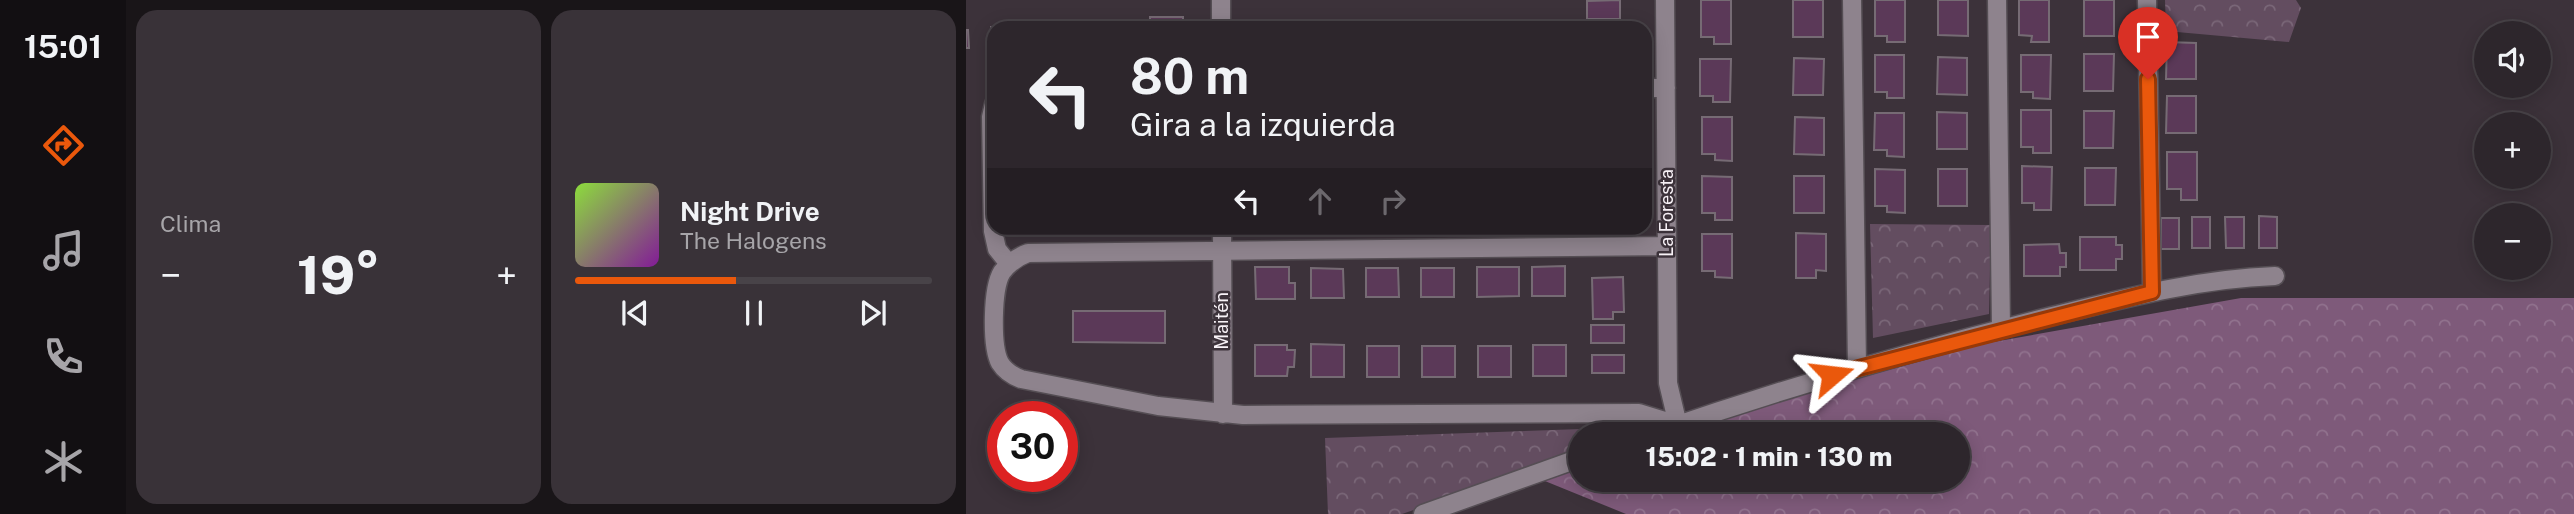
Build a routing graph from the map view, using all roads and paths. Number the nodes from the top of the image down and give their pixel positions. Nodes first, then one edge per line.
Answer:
1 (1221, 0) edge
2 (1665, 0) edge
3 (1852, 0) edge
4 (1997, 0) edge
5 (2147, 0) edge
6 (1221, 21) edge
7 (1652, 88) edge
8 (1666, 88) junction
9 (994, 235) edge
10 (1222, 235) edge
11 (1667, 246) junction
12 (1222, 250) junction
13 (1009, 264) junction
14 (2275, 276) dead end
15 (2152, 292) junction
16 (2001, 329) junction
17 (1857, 367) junction
18 (1223, 414) junction
19 (1668, 422) edge
20 (1677, 422) edge
21 (1687, 422) edge
22 (1568, 462) edge
23 (1423, 514) edge

1 - 6 street
2 - 8 street, La Foresta
3 - 17 street
4 - 16 street
5 - 15 street
7 - 8 street
8 - 11 street, La Foresta
9 - 13 street
10 - 12 street, Maitén
11 - 12 street
11 - 20 street, La Foresta
12 - 13 street
12 - 18 street, Maitén
13 - 18 street
14 - 15 street
15 - 16 street
16 - 17 street
17 - 21 street
18 - 19 street
22 - 23 street

